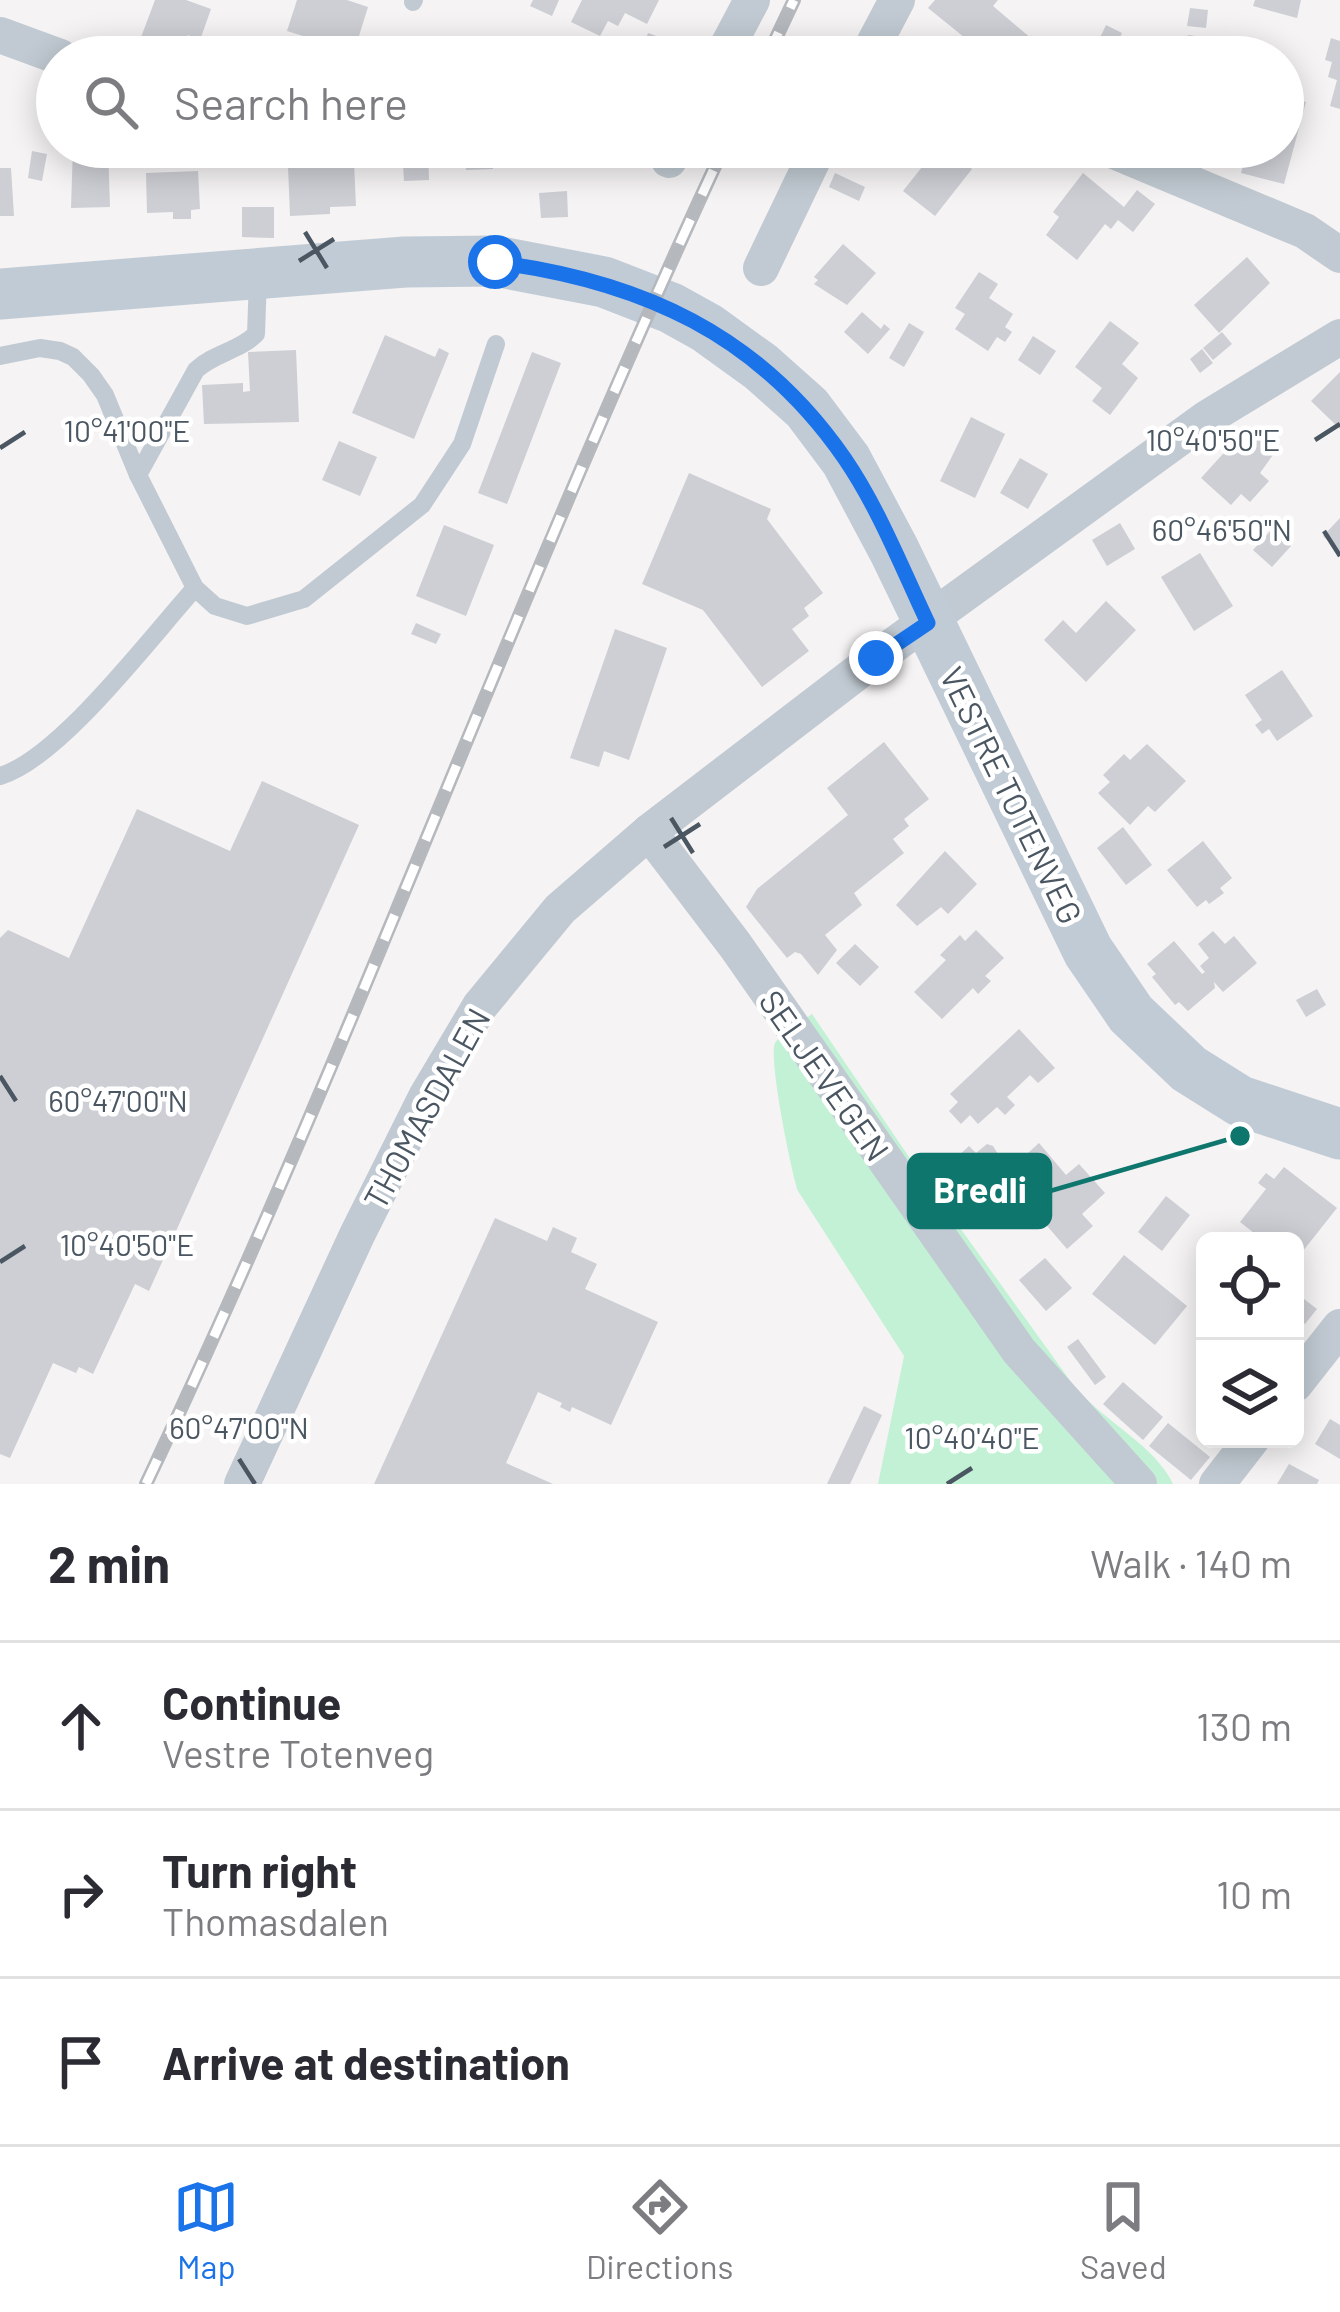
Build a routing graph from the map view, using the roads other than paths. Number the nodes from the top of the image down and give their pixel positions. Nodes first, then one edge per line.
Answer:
1 (752, 0) edge
2 (897, 0) edge
3 (0, 35) edge
4 (733, 36) edge
5 (887, 36) edge
6 (36, 48) edge
7 (808, 168) edge
8 (1154, 168) edge
9 (1340, 255) edge
10 (760, 268) dead end
11 (258, 273) junction
12 (0, 294) edge
13 (1340, 337) edge
14 (496, 344) dead end
15 (0, 356) edge
16 (138, 475) junction
17 (195, 588) junction
18 (928, 623) junction
19 (0, 776) edge
20 (649, 832) junction
21 (1340, 1134) edge
22 (1340, 1327) edge
23 (1304, 1373) edge
24 (1245, 1448) edge
25 (242, 1484) edge
26 (1139, 1484) edge
27 (1217, 1484) edge

1 - 4 street
2 - 5 street
3 - 6 street
7 - 10 street
8 - 9 street
11 - 12 main road, VESTRE TOTENVEG
11 - 16 lane
11 - 18 main road, VESTRE TOTENVEG
13 - 18 street, THOMASDALEN
14 - 17 lane
15 - 16 lane
16 - 17 lane
17 - 19 lane
18 - 20 street, THOMASDALEN
18 - 21 main road, VESTRE TOTENVEG
20 - 25 street, THOMASDALEN
20 - 26 street, SELJEVEGEN
22 - 23 street
24 - 27 street

